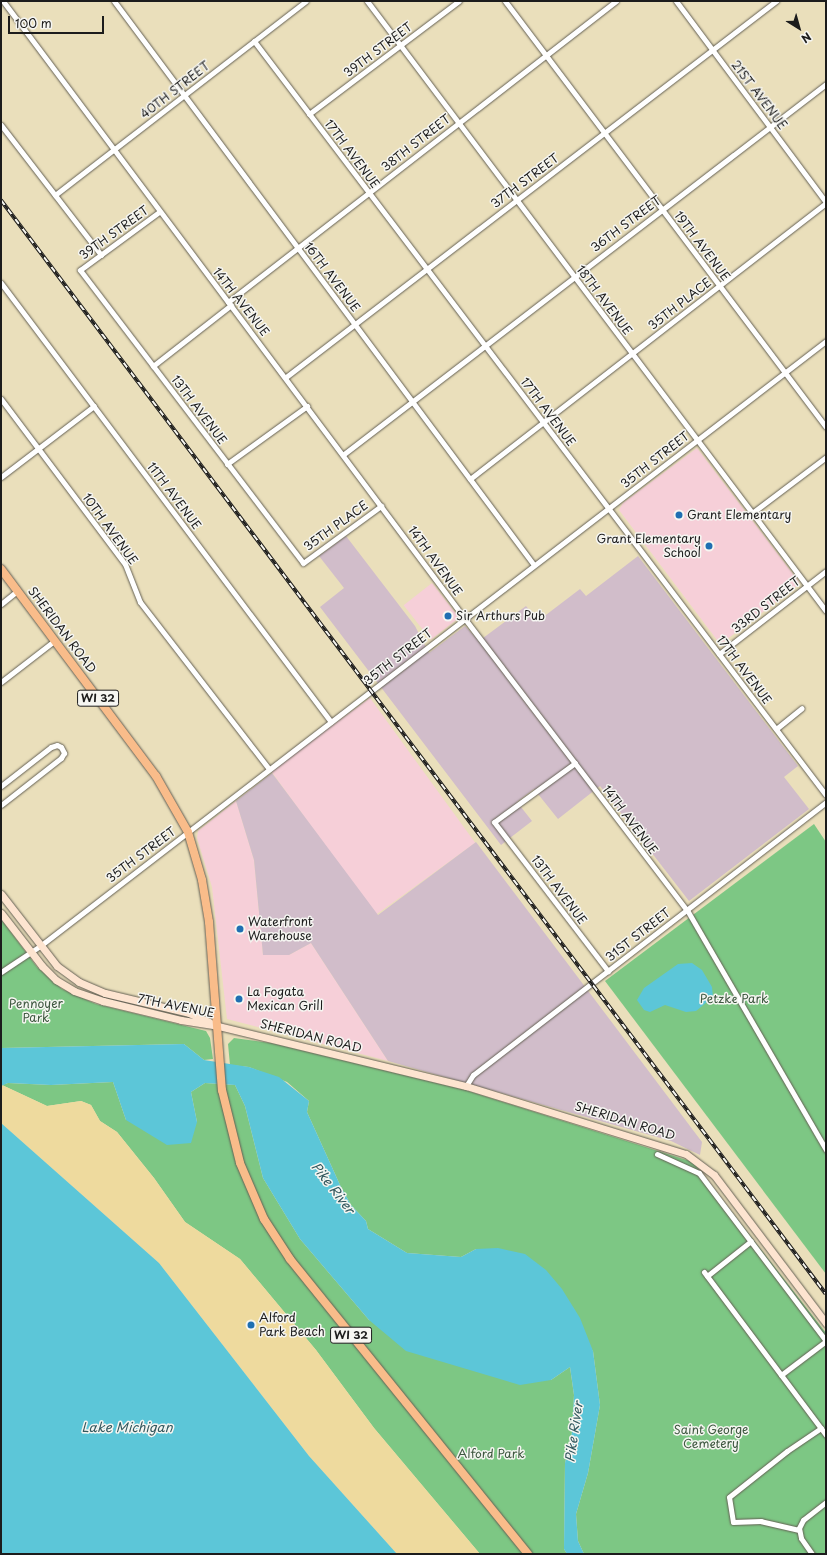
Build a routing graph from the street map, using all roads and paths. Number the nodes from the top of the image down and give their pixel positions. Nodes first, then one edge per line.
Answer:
1 (3, 1) edge
2 (114, 1) edge
3 (306, 1) edge
4 (367, 1) edge
5 (459, 1) edge
6 (505, 1) edge
7 (616, 1) edge
8 (676, 1) edge
9 (776, 1) edge
10 (254, 42) junction
11 (400, 45) junction
12 (712, 50) junction
13 (546, 55) junction
14 (826, 84) edge
15 (184, 95) junction
16 (309, 114) junction
17 (459, 123) junction
18 (1, 125) edge
19 (770, 127) junction
20 (605, 132) junction
21 (113, 150) junction
22 (369, 192) junction
23 (55, 195) junction
24 (517, 200) junction
25 (826, 202) edge
26 (662, 209) junction
27 (159, 212) junction
28 (297, 248) junction
29 (101, 254) junction
30 (427, 269) junction
31 (80, 270) joint
32 (574, 277) junction
33 (1, 283) edge
34 (720, 285) junction
35 (229, 303) junction
36 (354, 324) junction
37 (826, 342) edge
38 (485, 346) junction
39 (632, 353) junction
40 (153, 366) junction
41 (785, 372) junction
42 (286, 377) junction
43 (1, 399) edge
44 (412, 402) junction
45 (94, 406) junction
46 (307, 406) junction
47 (543, 422) junction
48 (826, 427) edge
49 (697, 440) junction
50 (38, 448) junction
51 (344, 454) junction
52 (826, 457) edge
53 (227, 464) junction
54 (1, 477) edge
55 (470, 479) junction
56 (381, 506) junction
57 (608, 508) junction
58 (752, 513) junction
59 (303, 563) joint
60 (534, 565) junction
61 (1, 569) edge
62 (826, 571) edge
63 (807, 586) junction
64 (18, 591) junction
65 (1, 604) edge
66 (826, 610) edge
67 (465, 619) junction
68 (54, 641) junction
69 (719, 654) junction
70 (1, 682) edge
71 (802, 708) dead end
72 (330, 722) junction
73 (776, 728) junction
74 (575, 763) junction
75 (269, 769) junction
76 (1, 786) edge
77 (826, 795) edge
78 (826, 802) edge
79 (1, 805) edge
80 (188, 832) junction
81 (1, 894) edge
82 (687, 910) junction
83 (1, 913) edge
84 (40, 946) junction
85 (30, 952) junction
86 (608, 971) junction
87 (1, 972) edge
88 (218, 1026) junction
89 (466, 1086) junction
90 (826, 1150) edge
91 (658, 1154) dead end
92 (751, 1241) junction
93 (826, 1323) edge
94 (826, 1341) edge
95 (781, 1375) junction
96 (821, 1428) junction
97 (826, 1435) edge
98 (826, 1502) edge
99 (799, 1530) junction
100 (528, 1554) edge
101 (812, 1554) edge

1 - 21 street, 14TH AVENUE
2 - 15 street, 16TH AVENUE
3 - 10 street, 40TH STREET
4 - 11 street, 18TH AVENUE
5 - 11 street, 39TH STREET
6 - 13 street, 19TH AVENUE
7 - 13 street, 38TH STREET
8 - 12 street, 21ST AVENUE
9 - 12 street, 37TH STREET
10 - 15 street, 40TH STREET
10 - 16 street, 17TH AVENUE
11 - 16 street, 39TH STREET
11 - 17 street, 18TH AVENUE
12 - 19 street, 21ST AVENUE
12 - 20 street, 37TH STREET
13 - 17 street, 38TH STREET
13 - 20 street, 19TH AVENUE
14 - 19 street, 36TH STREET
15 - 21 street, 40TH STREET
15 - 28 street, 16TH AVENUE
16 - 22 street, 17TH AVENUE
17 - 22 street, 38TH STREET
17 - 24 street, 18TH AVENUE
18 - 23 street
19 - 25 street, 21ST AVENUE
19 - 26 street, 36TH STREET
20 - 24 street, 37TH STREET
20 - 26 street, 19TH AVENUE
21 - 23 street, 40TH STREET
21 - 27 street, 14TH AVENUE
22 - 28 street, 38TH STREET
22 - 30 street, 17TH AVENUE
23 - 29 street
24 - 30 street, 37TH STREET
24 - 32 street, 18TH AVENUE
25 - 34 street, 35TH PLACE
26 - 32 street, 36TH STREET
26 - 34 street, 19TH AVENUE
27 - 29 street, 39TH STREET
27 - 35 street, 14TH AVENUE
28 - 35 street, 38TH STREET
28 - 36 street, 16TH AVENUE
29 - 31 street, 39TH STREET
30 - 36 street, 37TH STREET
30 - 38 street, 17TH AVENUE
31 - 40 street, 13TH AVENUE
32 - 38 street, 36TH STREET
32 - 39 street, 18TH AVENUE
33 - 45 street, 11TH AVENUE
34 - 39 street, 35TH PLACE
34 - 41 street, 19TH AVENUE
35 - 40 street, 38TH STREET
35 - 42 street, 14TH AVENUE
36 - 42 street, 37TH STREET
36 - 44 street, 16TH AVENUE
37 - 41 street, 35TH STREET
38 - 44 street, 36TH STREET
38 - 47 street, 17TH AVENUE
39 - 47 street, 35TH PLACE
39 - 49 street, 18TH AVENUE
40 - 53 street, 13TH AVENUE
41 - 48 street, 19TH AVENUE
41 - 49 street, 35TH STREET
42 - 46 street, 14TH AVENUE
43 - 50 street, 10TH AVENUE
44 - 51 street, 36TH STREET
44 - 55 street, 16TH AVENUE
45 - 50 street
45 - 72 street, 11TH AVENUE
46 - 51 street, 14TH AVENUE
46 - 53 street
47 - 55 street, 35TH PLACE
47 - 57 street, 17TH AVENUE
49 - 57 street, 35TH STREET
49 - 58 street, 18TH AVENUE
50 - 54 street
50 - 75 street, 10TH AVENUE
51 - 56 street, 14TH AVENUE
52 - 58 street
53 - 59 street, 13TH AVENUE
55 - 60 street, 16TH AVENUE
56 - 59 street, 35TH PLACE
56 - 67 street, 14TH AVENUE
57 - 60 street, 35TH STREET
57 - 69 street, 17TH AVENUE
58 - 63 street, 18TH AVENUE
60 - 67 street, 35TH STREET
61 - 64 main road, SHERIDAN ROAD / WI 32
62 - 63 street, 33RD STREET
63 - 66 street, 18TH AVENUE
63 - 69 street, 33RD STREET
64 - 65 street
64 - 68 main road, SHERIDAN ROAD / WI 32
67 - 72 street, 35TH STREET
67 - 74 street, 14TH AVENUE
68 - 70 street
68 - 80 main road, SHERIDAN ROAD / WI 32
69 - 73 street, 17TH AVENUE
71 - 73 street
72 - 75 street, 35TH STREET
73 - 77 street, 17TH AVENUE
74 - 82 street, 14TH AVENUE
74 - 86 street, 13TH AVENUE
75 - 80 street, 35TH STREET
76 - 79 street
78 - 82 street, 31ST STREET
80 - 84 street, 35TH STREET
80 - 88 main road, SHERIDAN ROAD / WI 32
81 - 84 street, 7TH AVENUE
82 - 86 street, 31ST STREET
82 - 90 street, 14TH AVENUE
83 - 85 street, 7TH AVENUE
84 - 85 street, 35TH STREET
84 - 88 street, 7TH AVENUE
85 - 87 street, 35TH STREET
85 - 88 street, 7TH AVENUE
86 - 89 street, 31ST STREET
88 - 89 street, SHERIDAN ROAD
88 - 100 main road, WI 32
89 - 93 street, SHERIDAN ROAD
91 - 92 street
92 - 94 street
92 - 95 street
94 - 95 street
95 - 96 street
96 - 97 street
96 - 99 street
98 - 99 street
99 - 101 street

